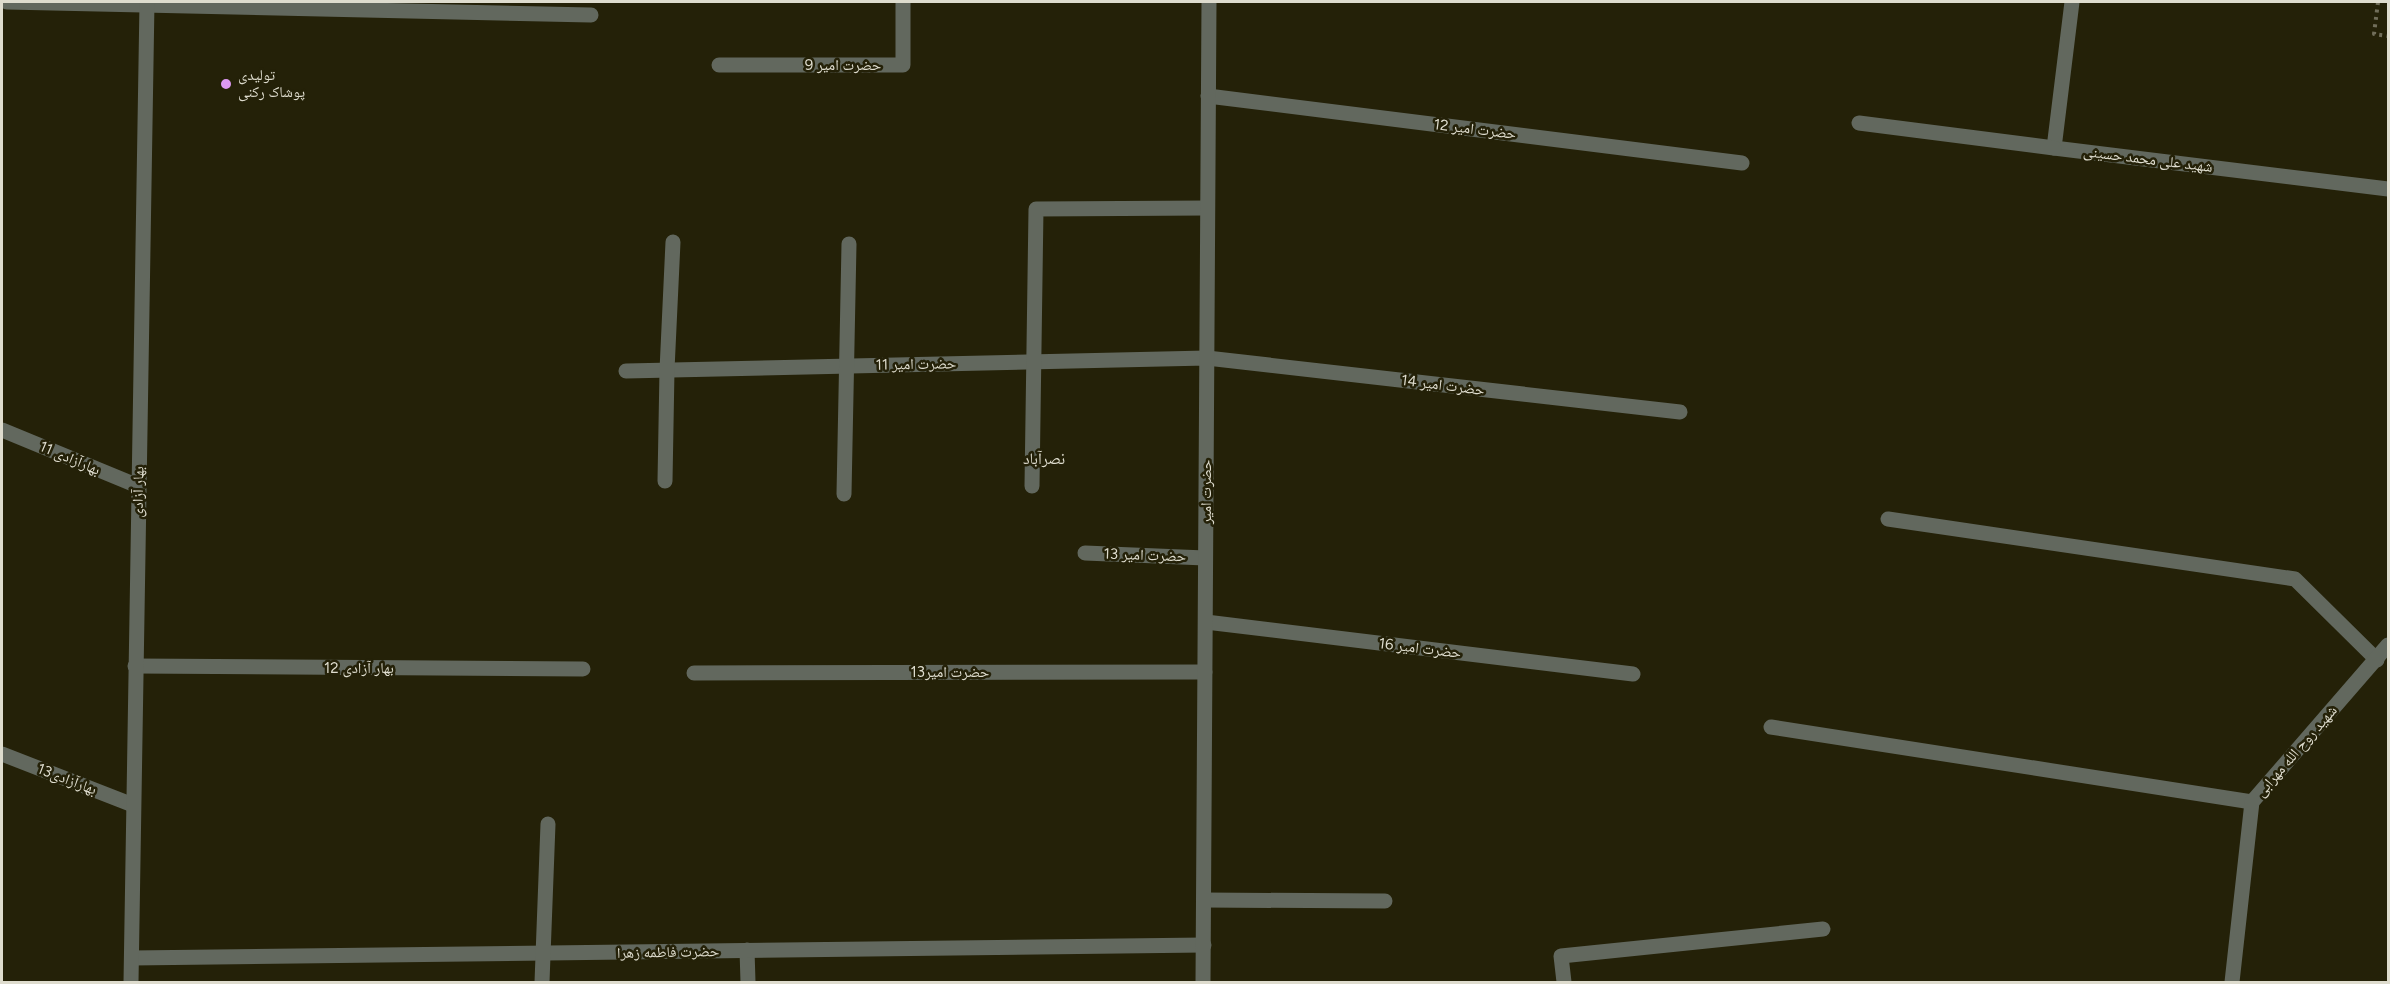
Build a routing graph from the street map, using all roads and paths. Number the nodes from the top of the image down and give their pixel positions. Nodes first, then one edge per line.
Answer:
1 (7, 2) edge
2 (903, 2) edge
3 (1209, 2) edge
4 (2072, 2) edge
5 (2378, 2) edge
6 (147, 4) edge
7 (591, 15) dead end
8 (2388, 36) edge
9 (719, 65) dead end
10 (1208, 96) junction
11 (1859, 123) dead end
12 (2054, 148) junction
13 (1742, 163) dead end
14 (2388, 189) edge
15 (1208, 208) junction
16 (673, 242) dead end
17 (849, 244) dead end
18 (1207, 358) junction
19 (1035, 362) junction
20 (846, 366) junction
21 (667, 370) junction
22 (626, 371) dead end
23 (1680, 412) dead end
24 (2, 430) edge
25 (665, 481) dead end
26 (138, 486) junction
27 (1032, 486) dead end
28 (844, 494) dead end
29 (1888, 519) dead end
30 (1085, 553) dead end
31 (1205, 558) junction
32 (1206, 622) junction
33 (2388, 645) edge
34 (2377, 660) junction
35 (135, 666) junction
36 (583, 669) dead end
37 (1205, 672) junction
38 (694, 673) dead end
39 (1634, 674) dead end
40 (1771, 727) dead end
41 (2, 754) edge
42 (2252, 802) junction
43 (134, 805) junction
44 (548, 824) dead end
45 (1204, 900) junction
46 (1385, 901) dead end
47 (1823, 929) dead end
48 (1204, 945) junction
49 (747, 950) junction
50 (543, 953) junction
51 (132, 958) junction
52 (131, 982) edge
53 (542, 982) edge
54 (748, 982) edge
55 (1203, 982) edge
56 (1564, 982) edge
57 (2232, 982) edge

1 - 6 street
2 - 9 street, حضرت امیر 9
3 - 10 street, حضرت امیر
4 - 12 street
5 - 8 path
6 - 7 street
6 - 26 street, بهار آزادی
10 - 13 street, حضرت امیر 12
10 - 15 street, حضرت امیر
11 - 12 street, شهید علی محمد حسینی
12 - 14 street, شهید علی محمد حسینی
15 - 18 street, حضرت امیر
15 - 19 street
16 - 21 street
17 - 20 street
18 - 19 street, حضرت امیر 11
18 - 23 street, حضرت امیر 14
18 - 31 street, حضرت امیر
19 - 20 street, حضرت امیر 11
19 - 27 street
20 - 21 street, حضرت امیر 11
20 - 28 street
21 - 22 street, حضرت امیر 11
21 - 25 street
24 - 26 street, بهارآزادی 11
26 - 35 street, بهار آزادی
29 - 34 street
30 - 31 street, حضرت امیر 13
31 - 32 street, حضرت امیر
32 - 37 street, حضرت امیر
32 - 39 street, حضرت امیر 16
33 - 34 street, شهید روح الله مهرابی
34 - 42 street, شهید روح الله مهرابی
35 - 36 street, بهار آزادی 12
35 - 43 street, بهار آزادی
37 - 38 street, حضرت امیر13
37 - 45 street, حضرت امیر
40 - 42 street
41 - 43 street, بهارآزادی13
42 - 57 street, شهید روح الله مهرابی
43 - 51 street, بهار آزادی
44 - 50 street
45 - 46 street
45 - 48 street, حضرت امیر
47 - 56 street
48 - 49 street, حضرت فاطمه زهرا
48 - 55 street, حضرت امیر
49 - 50 street, حضرت فاطمه زهرا
49 - 54 street
50 - 51 street, حضرت فاطمه زهرا
50 - 53 street
51 - 52 street, بهار آزادی

